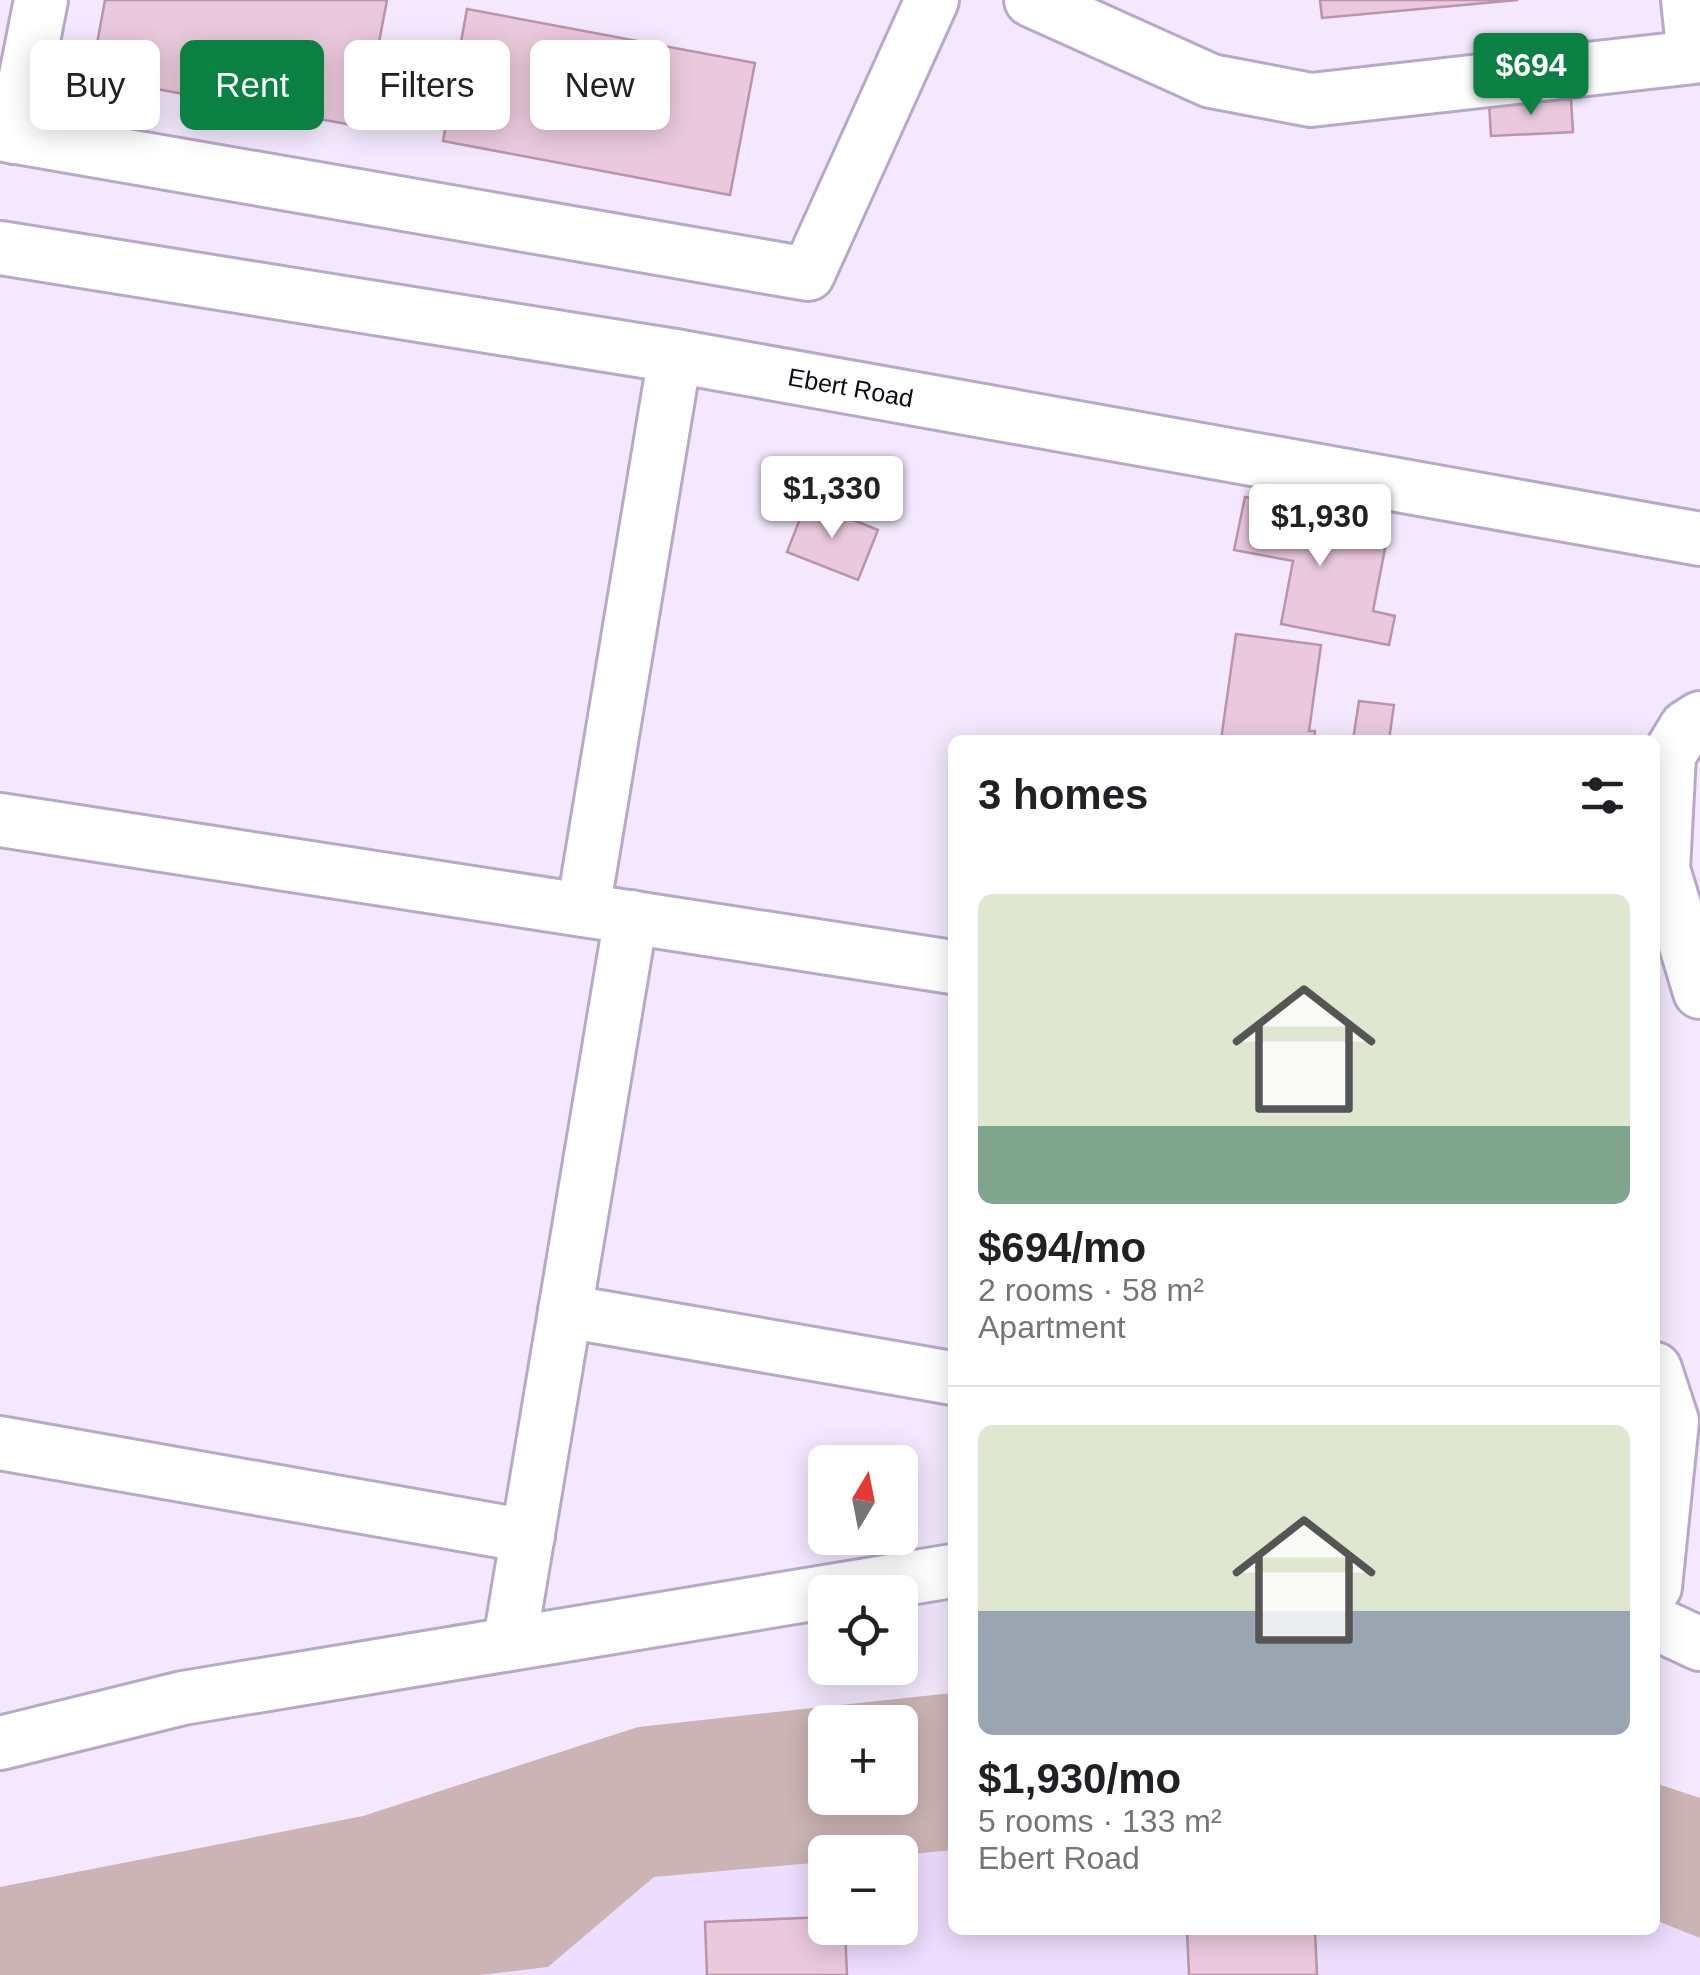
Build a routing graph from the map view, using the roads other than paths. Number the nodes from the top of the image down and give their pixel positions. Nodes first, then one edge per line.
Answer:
1 (40, 0) edge
2 (932, 0) edge
3 (1031, 0) edge
4 (1688, 0) edge
5 (1697, 57) edge
6 (7, 135) edge
7 (0, 248) edge
8 (675, 356) junction
9 (1700, 539) edge
10 (1700, 718) edge
11 (0, 820) edge
12 (607, 913) junction
13 (948, 965) edge
14 (1700, 992) edge
15 (565, 1311) junction
16 (948, 1377) edge
17 (1660, 1384) edge
18 (0, 1442) edge
19 (1660, 1500) edge
20 (528, 1536) junction
21 (948, 1572) edge
22 (1660, 1625) edge
23 (510, 1641) junction
24 (1700, 1644) edge
25 (0, 1743) edge

1 - 6 street
2 - 6 street
3 - 5 street
4 - 5 street
7 - 8 street, Ebert Road
8 - 9 street, Ebert Road
8 - 12 street
10 - 14 street
11 - 12 street
12 - 13 street
12 - 15 street
15 - 16 street
15 - 20 street
17 - 19 street
18 - 20 street
20 - 23 street
21 - 23 street
22 - 24 street
23 - 25 street

